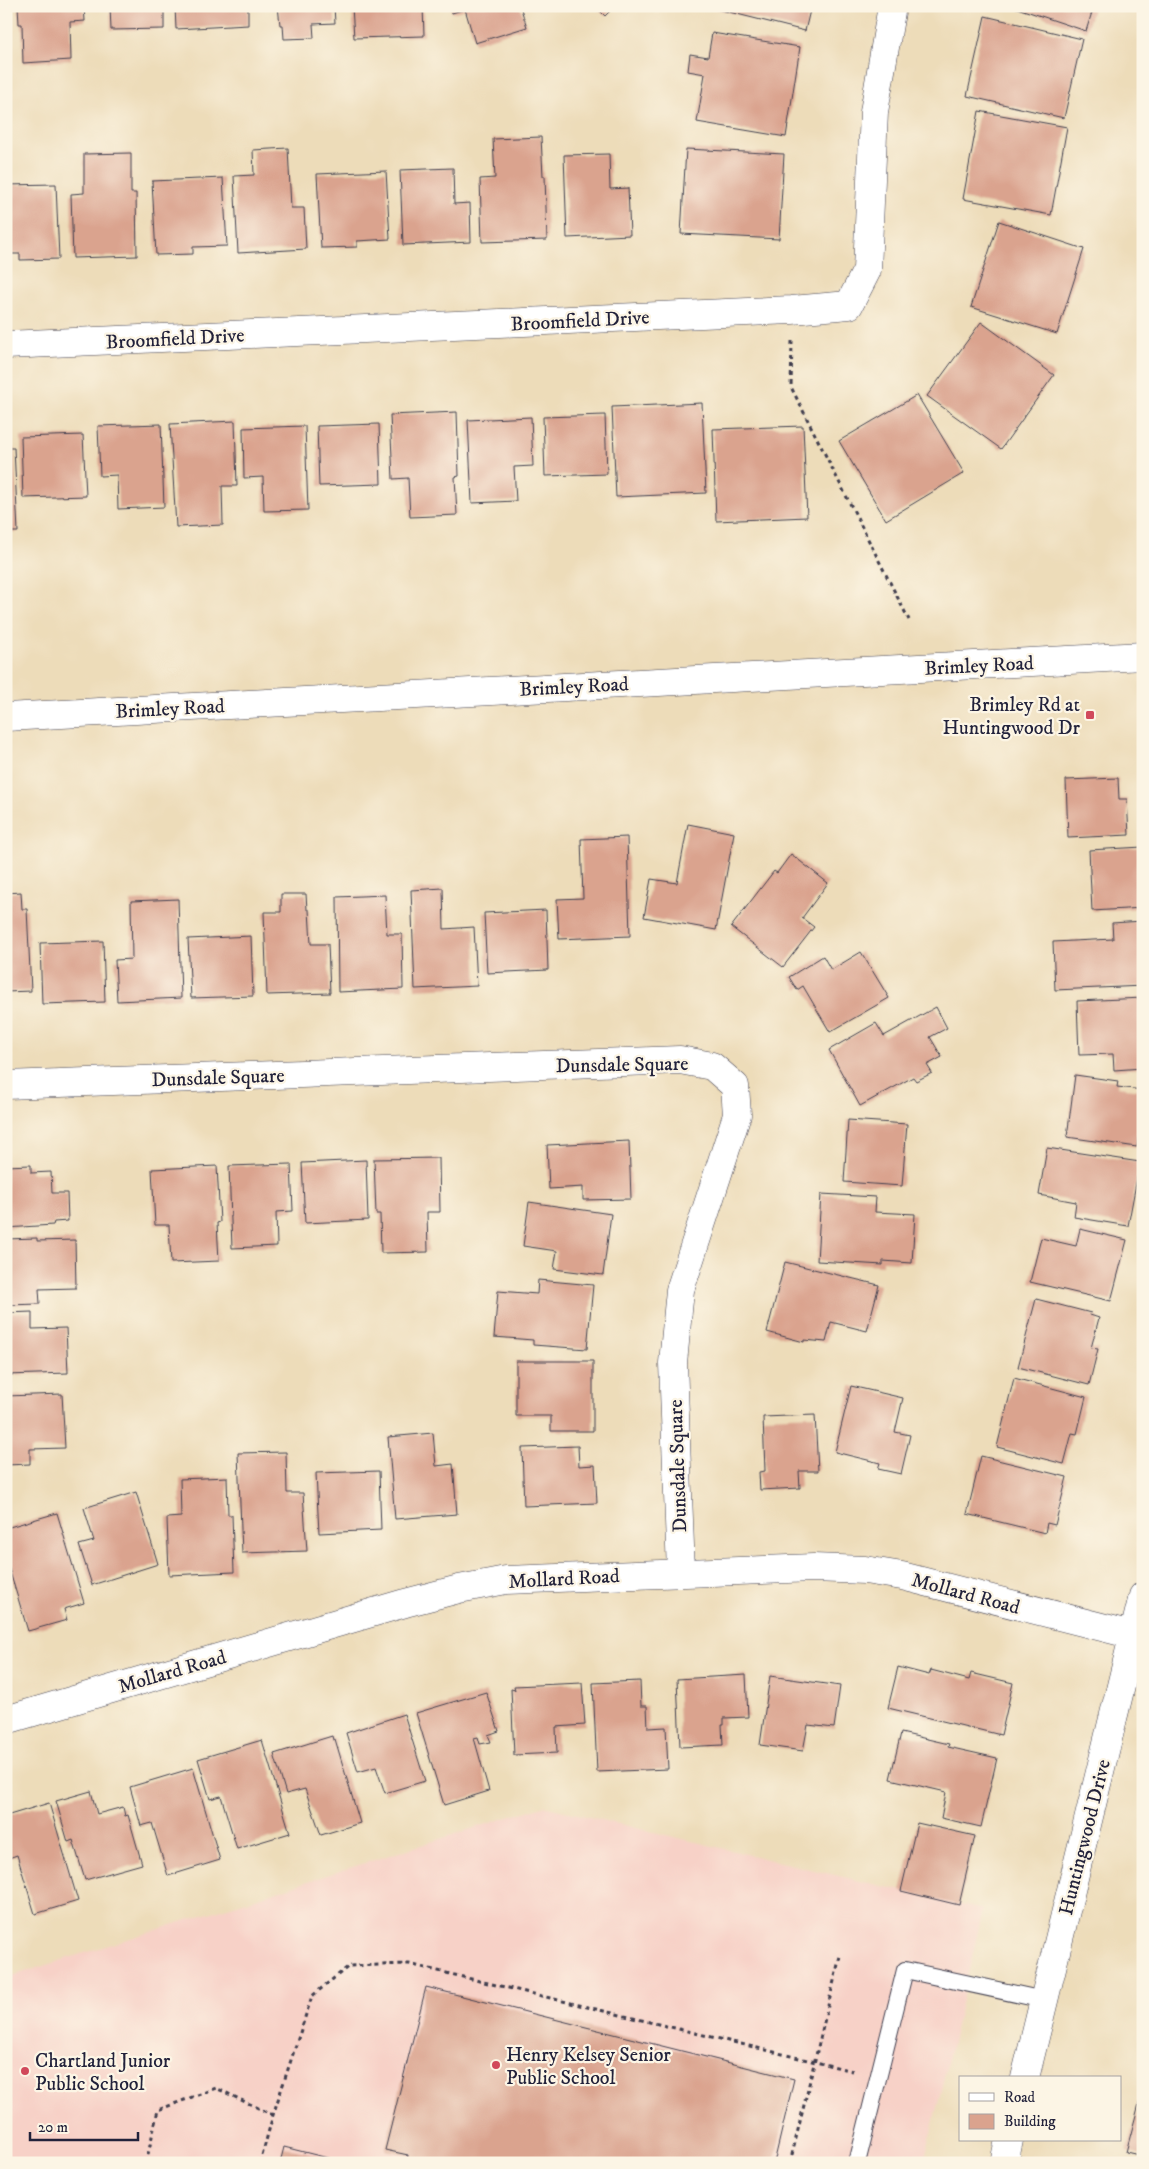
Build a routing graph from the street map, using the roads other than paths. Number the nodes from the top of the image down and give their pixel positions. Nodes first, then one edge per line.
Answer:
1 (892, 6) edge
2 (6, 345) edge
3 (1143, 656) edge
4 (6, 717) edge
5 (6, 1085) edge
6 (681, 1572) junction
7 (1143, 1596) edge
8 (1134, 1635) junction
9 (6, 1720) edge
10 (1044, 2000) junction
11 (1025, 2076) edge
12 (1009, 2142) edge
13 (857, 2163) edge
14 (1004, 2163) edge

1 - 2 street, Broomfield Drive
3 - 4 street, Brimley Road
5 - 6 street, Dunsdale Square
6 - 8 street, Mollard Road
6 - 9 street, Mollard Road
7 - 8 street, Huntingwood Drive
8 - 10 street, Huntingwood Drive
10 - 11 street, Huntingwood Drive
10 - 13 lane
12 - 14 street

